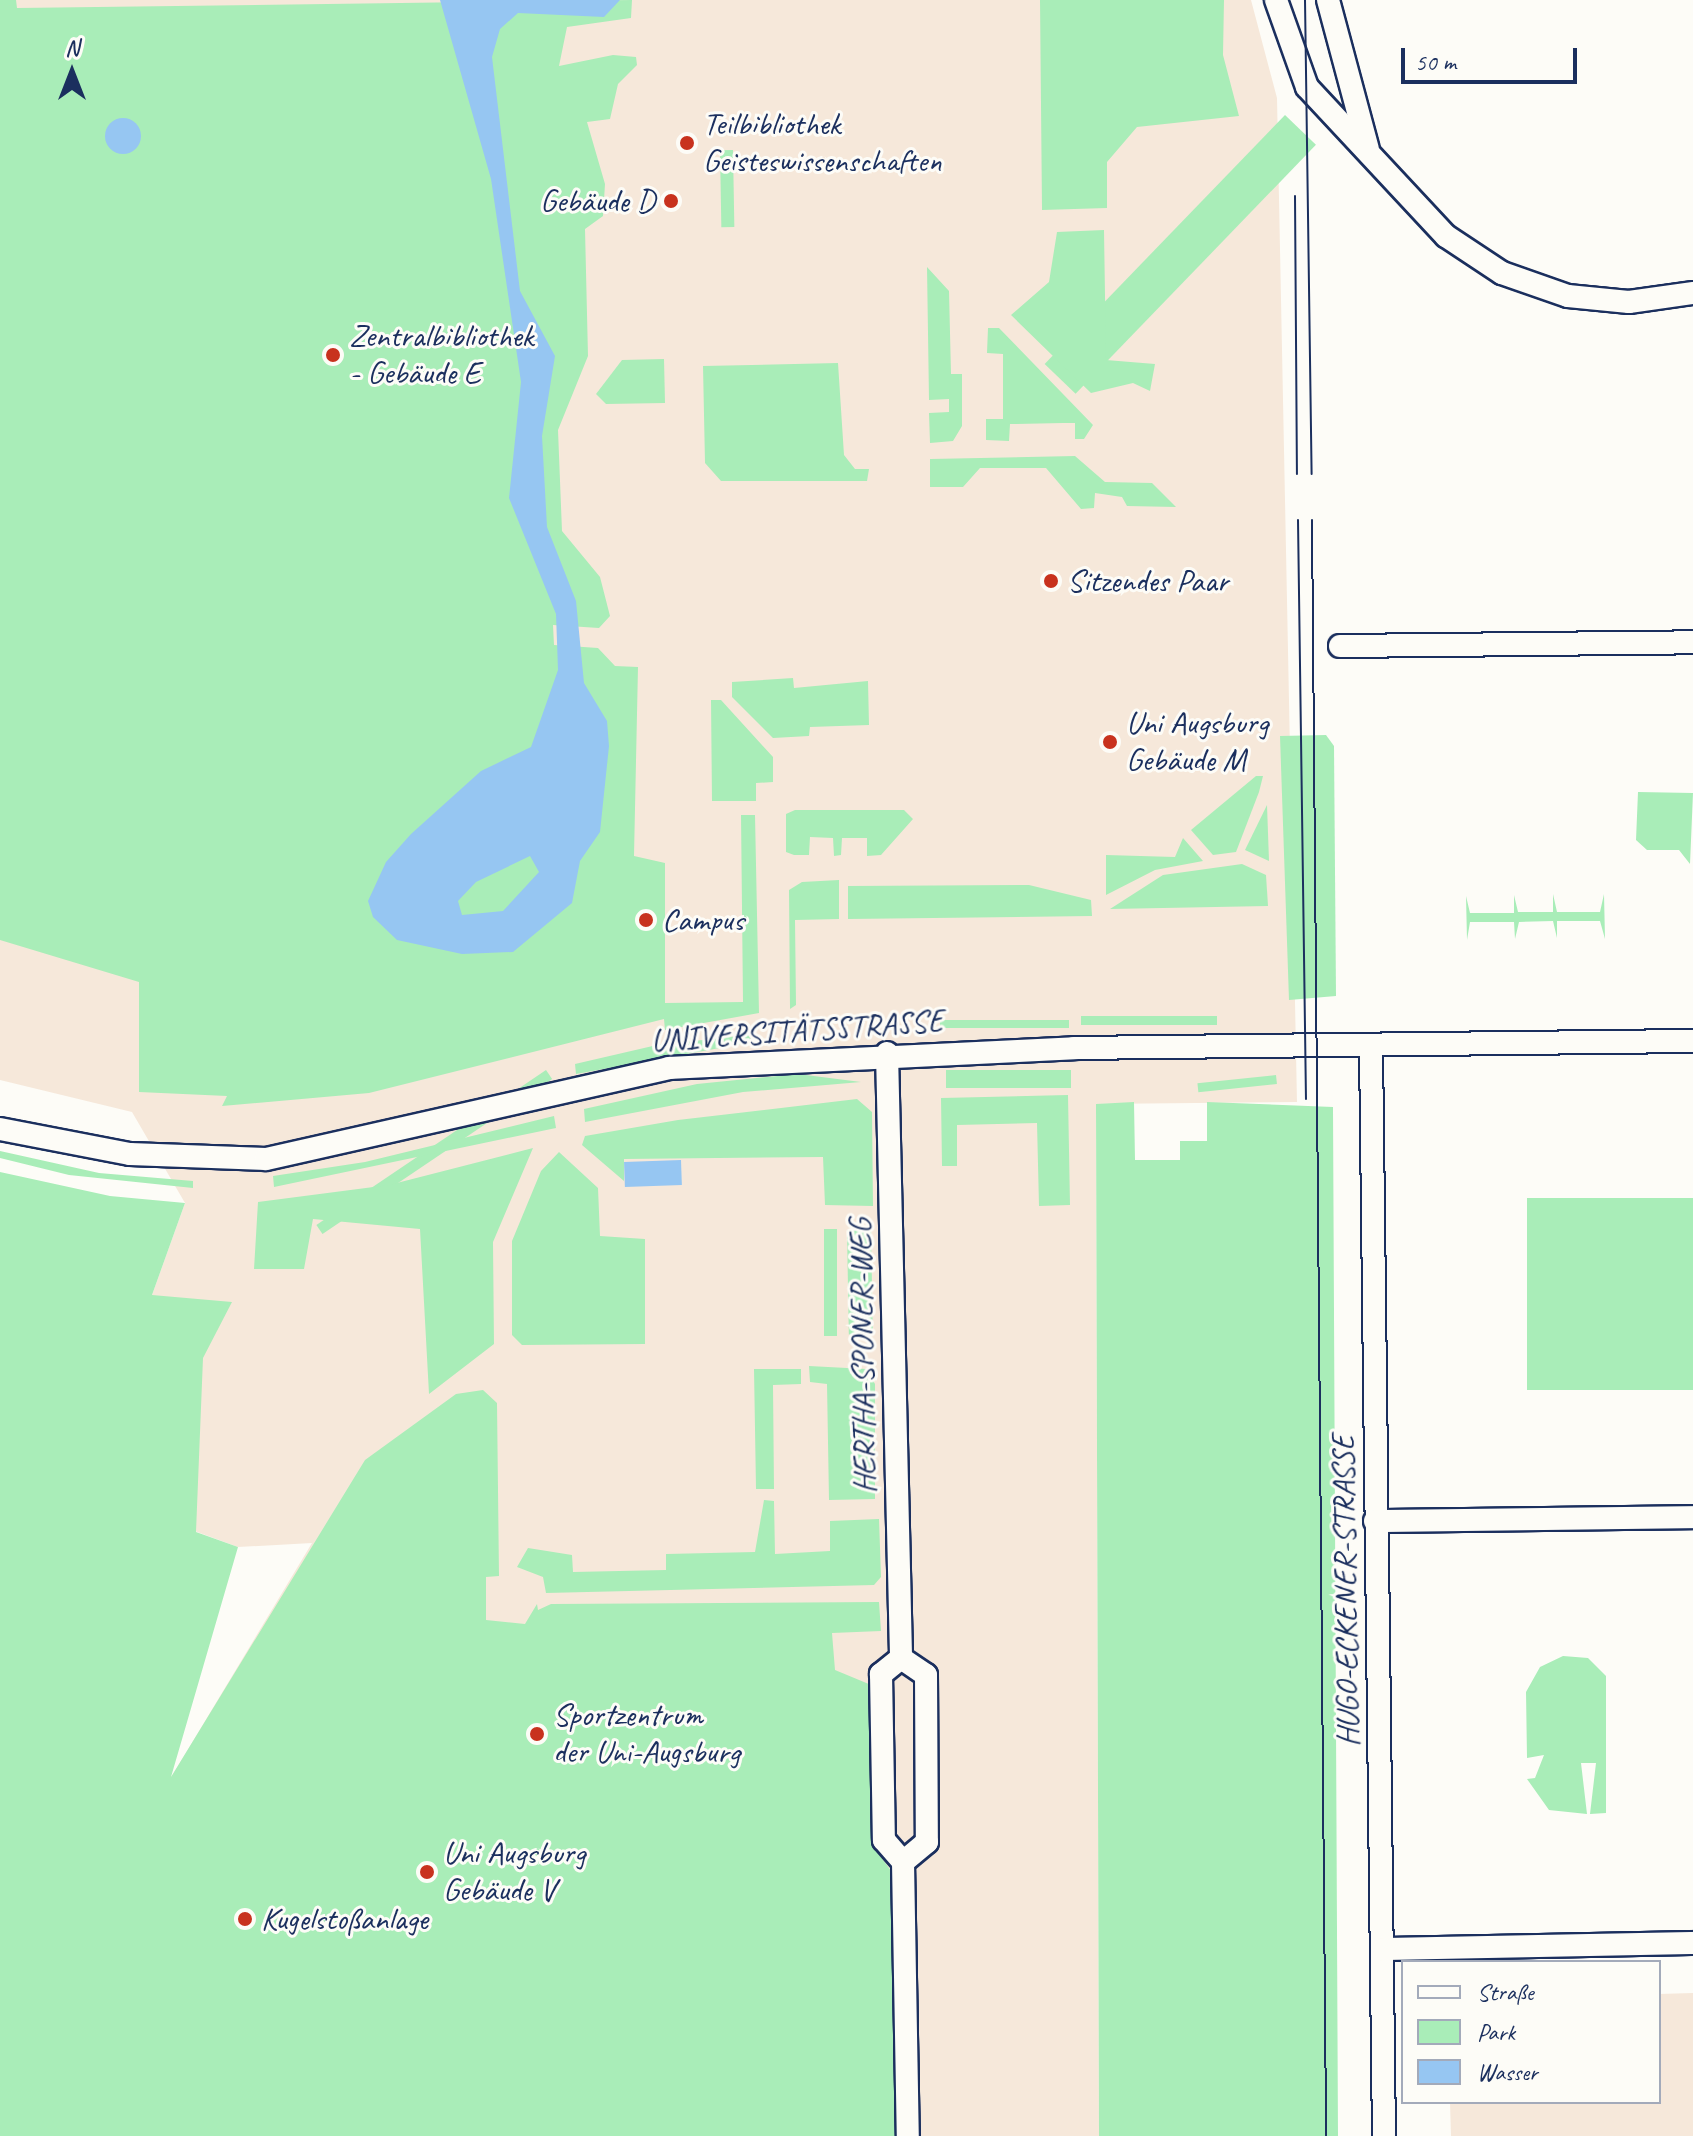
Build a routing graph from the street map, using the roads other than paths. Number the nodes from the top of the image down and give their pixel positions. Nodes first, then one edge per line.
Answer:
1 (1276, 0) edge
2 (1328, 0) edge
3 (1368, 150) junction
4 (1693, 293) edge
5 (1693, 642) edge
6 (1340, 646) dead end
7 (1693, 1041) edge
8 (1371, 1045) junction
9 (887, 1053) junction
10 (0, 1129) edge
11 (1693, 1517) edge
12 (1375, 1521) junction
13 (901, 1658) junction
14 (903, 1862) junction
15 (1693, 1943) edge
16 (1384, 1949) junction
17 (908, 2136) edge
18 (1384, 2136) edge

1 - 3 street
2 - 3 street
3 - 4 street
5 - 6 street
7 - 8 street, UNIVERSITÄTSSTRASSE
8 - 9 street, UNIVERSITÄTSSTRASSE
8 - 12 street, HUGO-ECKENER-STRASSE
9 - 10 street, UNIVERSITÄTSSTRASSE
9 - 13 street, HERTHA-SPONER-WEG
11 - 12 street
12 - 16 street, HUGO-ECKENER-STRASSE
13 - 14 street
13 - 14 street
14 - 17 street
15 - 16 street
16 - 18 street, HUGO-ECKENER-STRASSE

